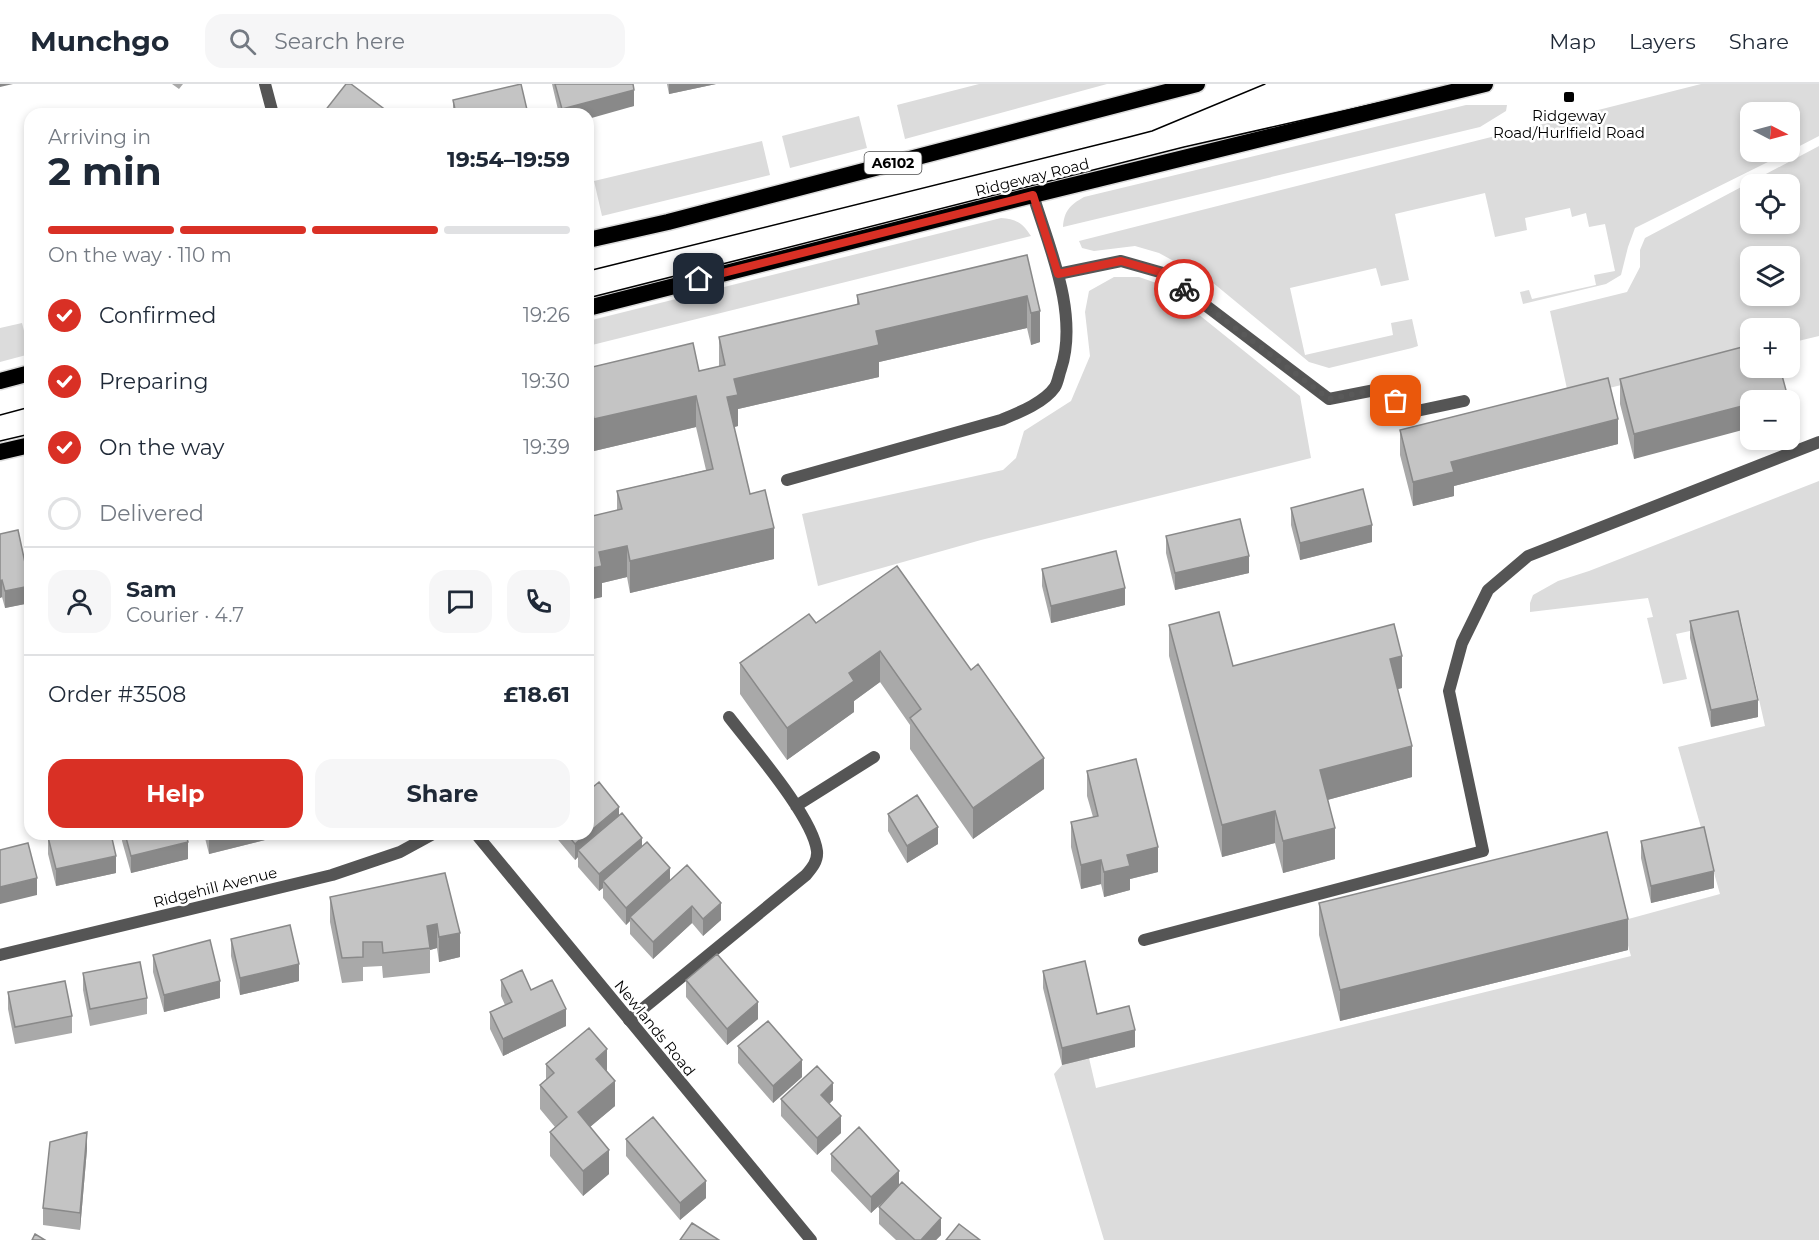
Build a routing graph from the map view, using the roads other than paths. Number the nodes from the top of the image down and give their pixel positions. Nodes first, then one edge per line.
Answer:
1 (265, 84) edge
2 (1197, 84) edge
3 (1485, 84) edge
4 (271, 108) edge
5 (1033, 195) junction
6 (594, 239) edge
7 (1058, 274) junction
8 (594, 306) edge
9 (24, 375) edge
10 (0, 381) edge
11 (1464, 401) dead end
12 (1819, 442) edge
13 (24, 446) edge
14 (0, 452) edge
15 (787, 480) dead end
16 (729, 717) dead end
17 (874, 757) dead end
18 (796, 806) junction
19 (422, 840) edge
20 (481, 840) edge
21 (1144, 940) dead end
22 (0, 955) edge
23 (629, 1020) junction
24 (806, 1238) edge

1 - 4 street
2 - 6 highway, A6102
3 - 5 highway, Ridgeway Road
5 - 7 street
5 - 8 highway, Ridgeway Road
7 - 11 street
7 - 15 street
9 - 10 highway
12 - 21 street
13 - 14 highway
16 - 18 street
17 - 18 street
18 - 23 street
19 - 22 street, Ridgehill Avenue
20 - 23 street, Newlands Road
23 - 24 street, Newlands Road

